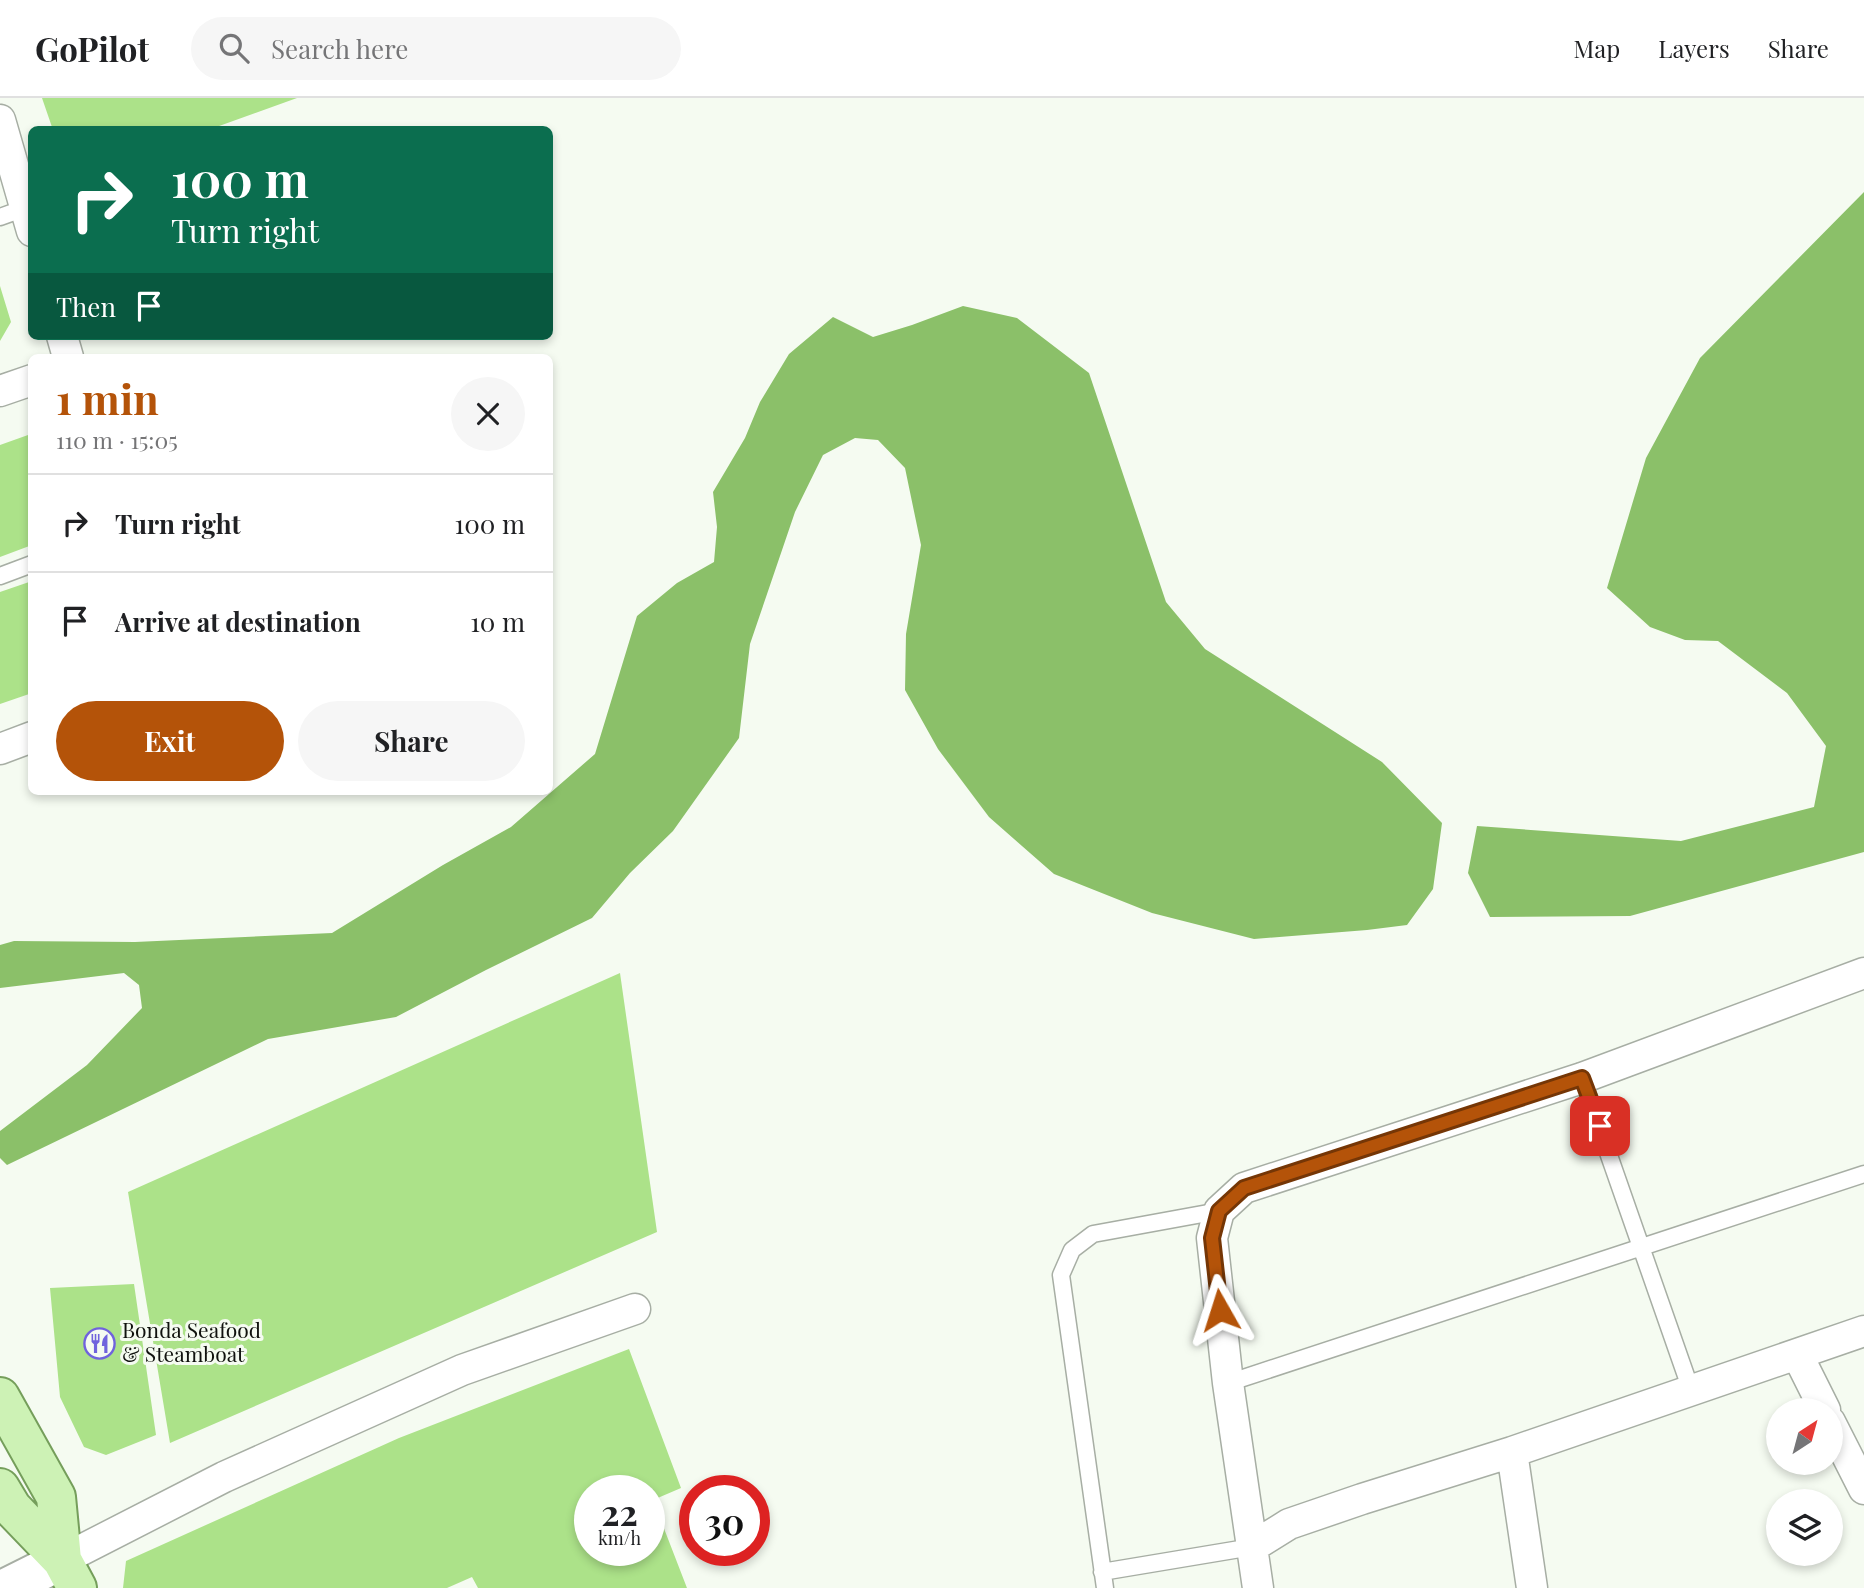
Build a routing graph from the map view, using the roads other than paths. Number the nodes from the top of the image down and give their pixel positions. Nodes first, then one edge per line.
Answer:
1 (0, 120) edge
2 (19, 219) edge
3 (28, 381) edge
4 (0, 391) edge
5 (28, 566) edge
6 (0, 576) edge
7 (28, 738) edge
8 (0, 749) edge
9 (1864, 973) edge
10 (1582, 1078) junction
11 (1864, 1174) edge
12 (1219, 1211) junction
13 (1643, 1248) junction
14 (635, 1309) dead end
15 (1864, 1331) edge
16 (1797, 1354) junction
17 (1228, 1383) junction
18 (1691, 1390) junction
19 (0, 1397) edge
20 (1819, 1398) edge
21 (1843, 1448) edge
22 (1512, 1452) junction
23 (0, 1488) edge
24 (1864, 1489) edge
25 (1252, 1546) junction
26 (69, 1574) edge
27 (1103, 1580) edge
28 (6, 1588) edge
29 (1258, 1588) edge
30 (1532, 1588) edge

1 - 2 street
3 - 4 street
5 - 6 lane
7 - 8 street
9 - 10 street
10 - 12 street
10 - 13 lane
11 - 13 lane
12 - 17 street
12 - 27 lane
13 - 17 lane
13 - 18 lane
14 - 26 street
15 - 16 street
16 - 18 street
16 - 20 street
17 - 25 street
18 - 22 street
19 - 26 main road
21 - 24 street
22 - 25 street
22 - 30 street
23 - 26 main road
25 - 27 lane
25 - 29 street
26 - 28 street

